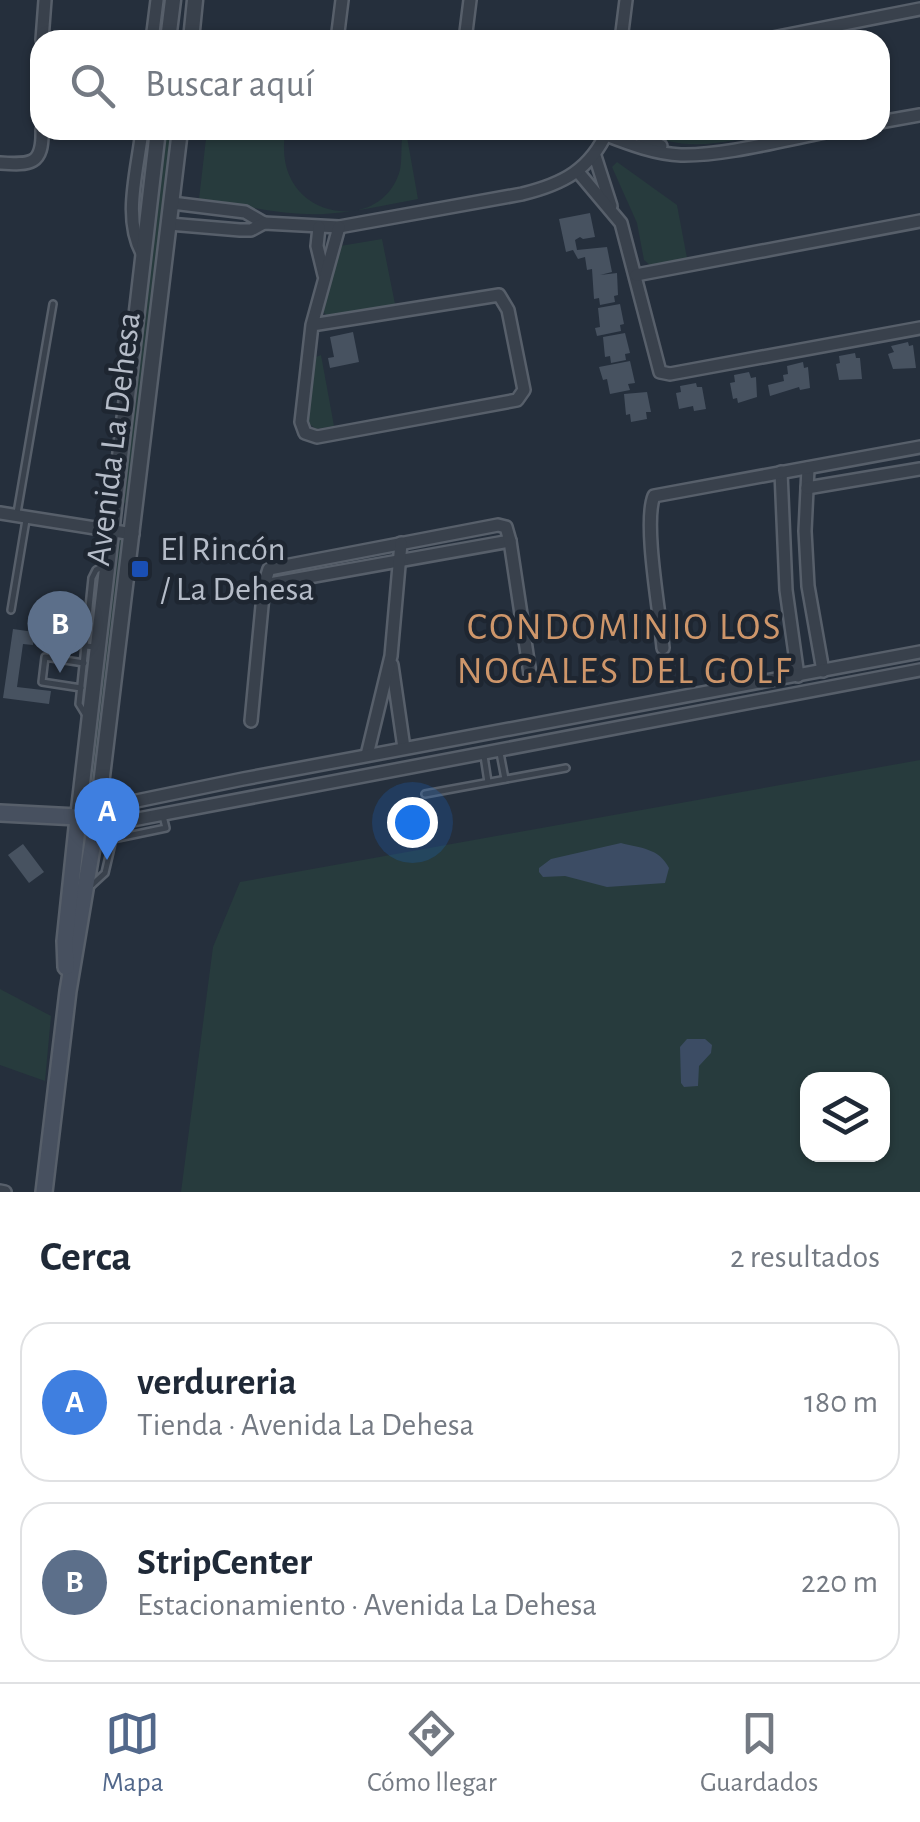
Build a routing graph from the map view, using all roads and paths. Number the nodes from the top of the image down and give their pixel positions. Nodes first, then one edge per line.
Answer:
1 (45, 0) edge
2 (157, 0) edge
3 (173, 0) edge
4 (195, 0) edge
5 (342, 0) edge
6 (470, 0) edge
7 (626, 0) edge
8 (920, 9) edge
9 (43, 30) edge
10 (153, 30) edge
11 (169, 30) edge
12 (191, 30) edge
13 (338, 30) edge
14 (466, 30) edge
15 (622, 30) edge
16 (814, 30) edge
17 (920, 115) edge
18 (890, 120) edge
19 (42, 140) edge
20 (141, 140) edge
21 (157, 140) edge
22 (179, 140) edge
23 (603, 140) edge
24 (630, 140) edge
25 (648, 140) edge
26 (748, 140) edge
27 (678, 155) junction
28 (595, 156) junction
29 (0, 163) edge
30 (579, 173) junction
31 (172, 204) junction
32 (216, 208) junction
33 (612, 210) junction
34 (920, 220) edge
35 (264, 223) junction
36 (170, 224) junction
37 (319, 226) junction
38 (339, 226) junction
39 (215, 228) junction
40 (143, 255) junction
41 (324, 275) junction
42 (636, 275) junction
43 (53, 304) dead end
44 (312, 325) junction
45 (920, 328) edge
46 (920, 447) edge
47 (808, 468) junction
48 (920, 468) edge
49 (781, 472) junction
50 (807, 488) junction
51 (0, 513) edge
52 (21, 516) junction
53 (111, 531) junction
54 (133, 534) junction
55 (510, 542) junction
56 (401, 544) junction
57 (400, 562) junction
58 (264, 584) junction
59 (12, 610) dead end
60 (92, 647) junction
61 (663, 648) dead end
62 (920, 652) edge
63 (390, 656) junction
64 (84, 663) junction
65 (920, 670) edge
66 (822, 672) junction
67 (530, 674) dead end
68 (798, 676) junction
69 (81, 688) junction
70 (577, 716) junction
71 (90, 720) junction
72 (251, 721) dead end
73 (581, 736) junction
74 (404, 748) junction
75 (500, 750) junction
76 (484, 754) junction
77 (367, 755) junction
78 (566, 768) dead end
79 (284, 771) junction
80 (243, 778) junction
81 (504, 779) junction
82 (488, 782) junction
83 (288, 789) junction
84 (425, 794) dead end
85 (246, 797) junction
86 (0, 812) edge
87 (162, 814) junction
88 (78, 818) junction
89 (97, 818) junction
90 (86, 890) junction
91 (68, 991) junction
92 (44, 1192) edge

1 - 9 street
2 - 10 street
3 - 11 street
4 - 12 street
5 - 13 street
6 - 14 street
7 - 15 street
8 - 16 street
17 - 18 street
19 - 29 street
20 - 40 street
21 - 40 street, Avenida La Dehesa
22 - 31 street, Avenida La Dehesa
23 - 28 street
24 - 27 street
25 - 27 street
26 - 27 street
28 - 30 street
28 - 33 street
30 - 33 street
30 - 38 street
31 - 32 street
31 - 36 street, Avenida La Dehesa
32 - 35 street
32 - 39 street
33 - 42 street
34 - 42 street
35 - 37 street
35 - 39 street
36 - 39 street
36 - 54 street, Avenida La Dehesa
37 - 38 street
37 - 41 street
38 - 41 street
40 - 53 street, Avenida La Dehesa
41 - 44 street
42 - 45 street
43 - 52 lane
44 - 44 street
46 - 47 street
47 - 49 street
47 - 50 street
48 - 50 street
49 - 61 street
49 - 68 street
50 - 66 street
51 - 52 street
52 - 53 street
52 - 59 lane
53 - 54 street
53 - 60 street, Avenida La Dehesa
54 - 89 street, Avenida La Dehesa
55 - 56 street
55 - 57 street
55 - 67 street
56 - 57 street
56 - 58 street
57 - 58 street
57 - 63 street
58 - 72 street
60 - 64 lane
60 - 71 street, Avenida La Dehesa
62 - 66 street
63 - 74 street
63 - 77 street
64 - 69 lane
64 - 69 lane
65 - 73 street
66 - 68 street
68 - 70 street
69 - 71 lane
70 - 73 street
70 - 74 street
71 - 88 street, Avenida La Dehesa
73 - 75 street
74 - 77 street
75 - 76 street
75 - 81 lane
76 - 82 lane
76 - 83 street
77 - 79 street
78 - 81 lane
79 - 80 street
79 - 83 street
80 - 85 street
80 - 89 street
81 - 82 lane
82 - 84 lane
83 - 85 street
85 - 87 street
86 - 88 main road
87 - 89 street
87 - 90 lane
88 - 89 main road
88 - 91 main road, Avenida La Dehesa
89 - 90 main road, Avenida La Dehesa
90 - 91 main road, Avenida La Dehesa
91 - 92 main road, Avenida La Dehesa

